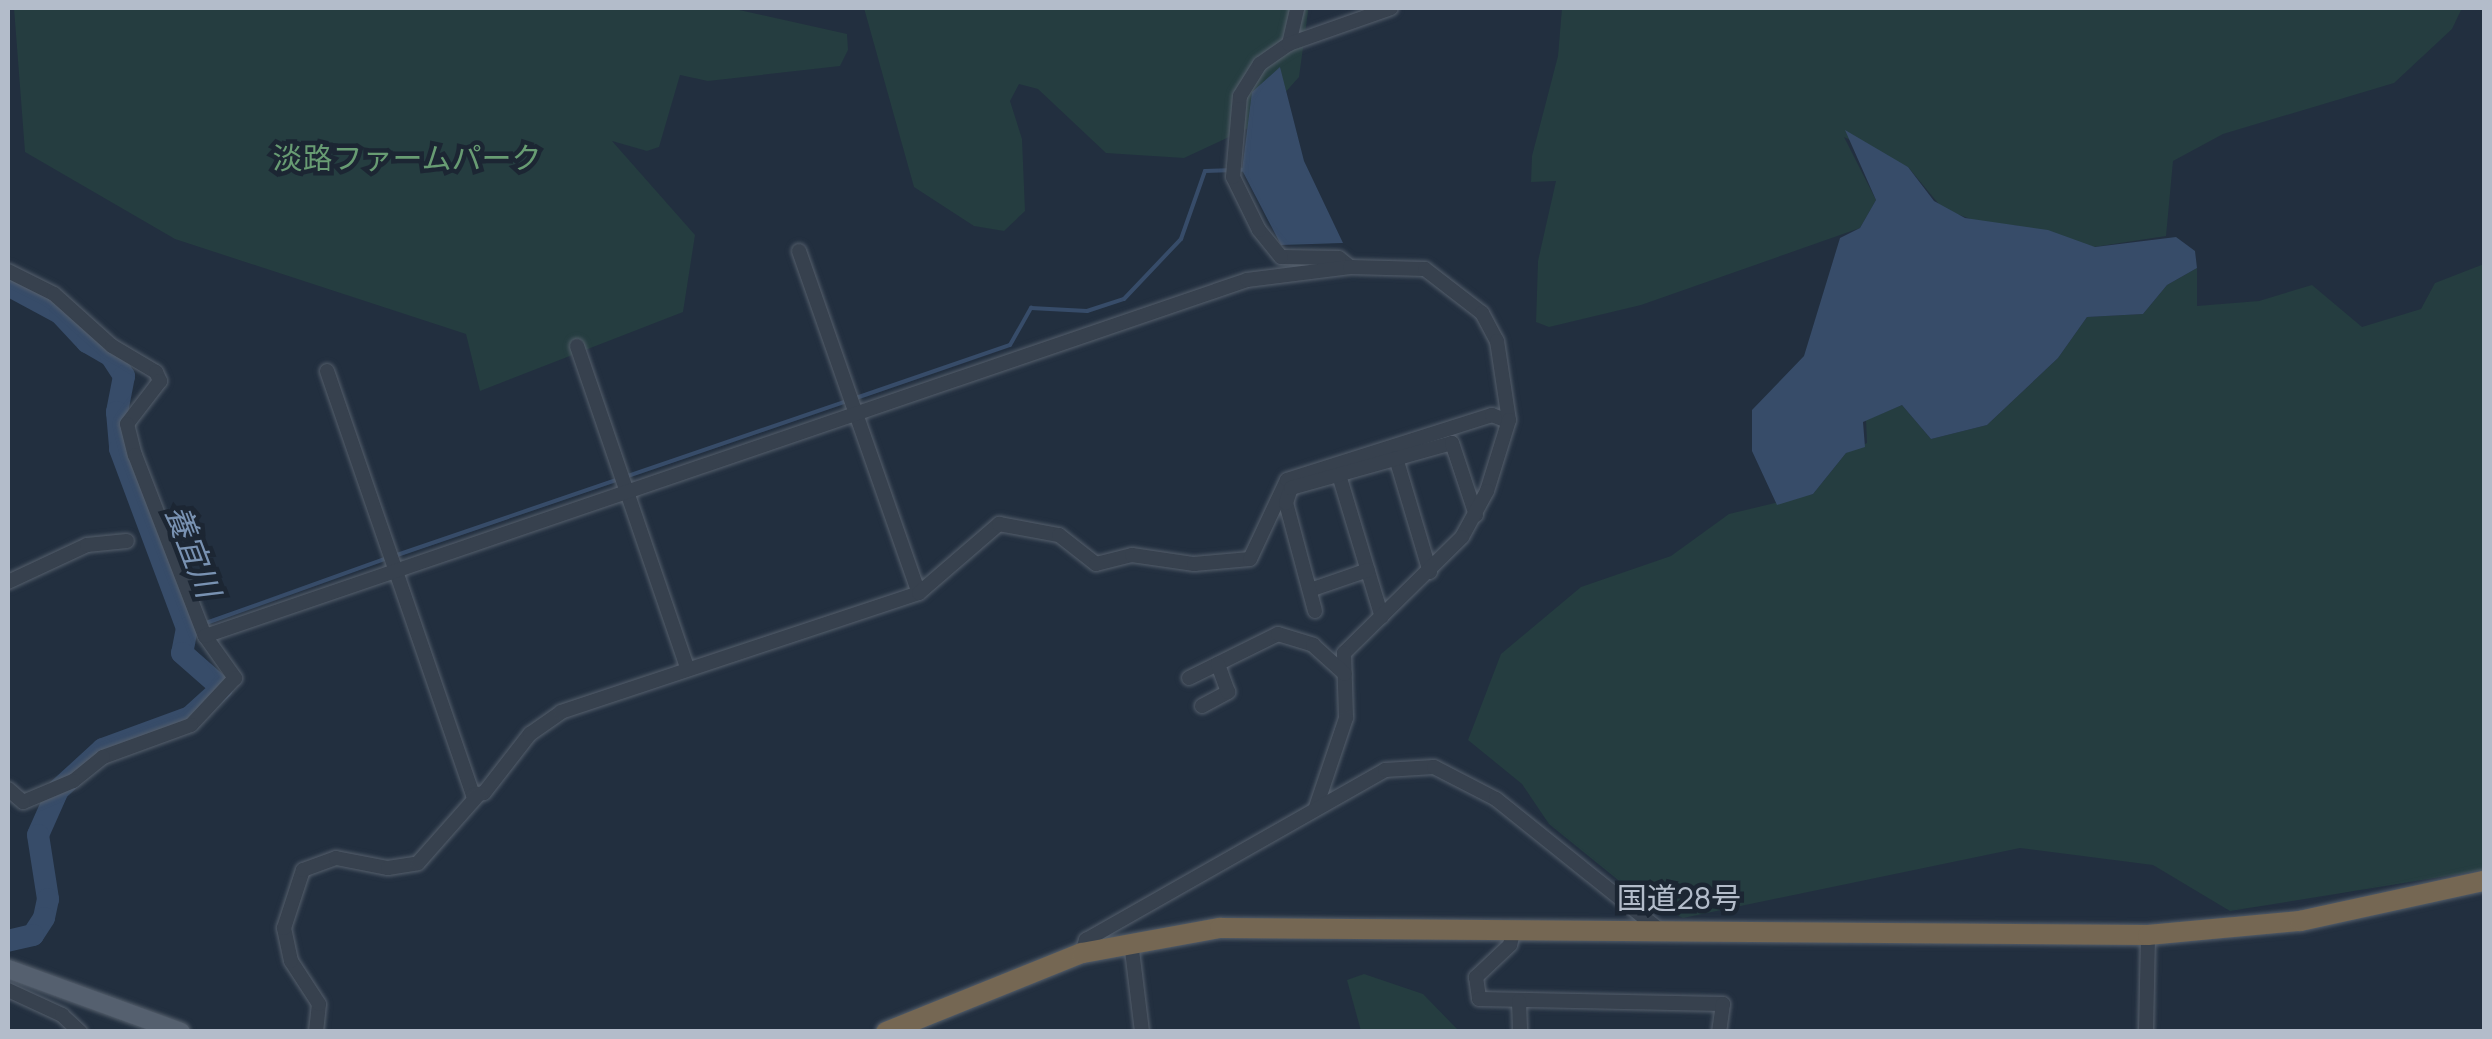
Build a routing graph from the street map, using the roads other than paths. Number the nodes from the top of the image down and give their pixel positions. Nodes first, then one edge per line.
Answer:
1 (1296, 8) edge
2 (1391, 8) edge
3 (1288, 44) junction
4 (799, 251) dead end
5 (1350, 267) junction
6 (8, 272) edge
7 (576, 346) dead end
8 (328, 370) dead end
9 (854, 410) junction
10 (1508, 422) junction
11 (1396, 458) junction
12 (1340, 475) junction
13 (625, 490) junction
14 (1476, 515) junction
15 (127, 540) dead end
16 (397, 567) junction
17 (1368, 570) junction
18 (1430, 572) junction
19 (8, 582) edge
20 (1310, 590) junction
21 (919, 593) junction
22 (1315, 611) dead end
23 (1382, 618) junction
24 (204, 634) junction
25 (1218, 664) junction
26 (687, 667) junction
27 (1345, 674) junction
28 (1189, 678) dead end
29 (1202, 706) dead end
30 (8, 789) edge
31 (479, 794) junction
32 (1316, 807) junction
33 (2484, 881) edge
34 (1514, 928) junction
35 (1658, 928) junction
36 (2148, 935) junction
37 (1131, 942) junction
38 (1082, 953) junction
39 (8, 969) edge
40 (8, 990) edge
41 (1520, 1001) junction
42 (80, 1032) edge
43 (181, 1032) edge
44 (316, 1032) edge
45 (886, 1032) edge
46 (1142, 1032) edge
47 (1520, 1032) edge
48 (1719, 1032) edge
49 (2146, 1032) edge

1 - 3 street
2 - 3 street
3 - 5 street
4 - 9 street
5 - 9 street
5 - 10 street
6 - 24 street
7 - 13 street
8 - 16 street
9 - 13 street
9 - 21 street
10 - 14 street
10 - 21 street
11 - 12 street
11 - 14 street
11 - 18 street
12 - 17 street
12 - 20 street
13 - 16 street
13 - 26 street
14 - 18 street
15 - 19 street
16 - 24 street
16 - 31 street
17 - 20 street
17 - 23 street
18 - 23 street
20 - 22 street
21 - 26 street
23 - 27 street
24 - 30 street
25 - 27 street
25 - 28 street
25 - 29 street
26 - 31 street
27 - 32 street
31 - 44 street
32 - 35 street
32 - 38 street
33 - 36 highway, 国道28号
34 - 35 highway, 国道28号
34 - 37 highway, 国道28号
34 - 41 street
35 - 36 highway, 国道28号
36 - 49 street
37 - 38 highway, 国道28号
37 - 46 street
38 - 45 highway, 国道28号
39 - 43 main road
40 - 42 street
41 - 47 street
41 - 48 street

